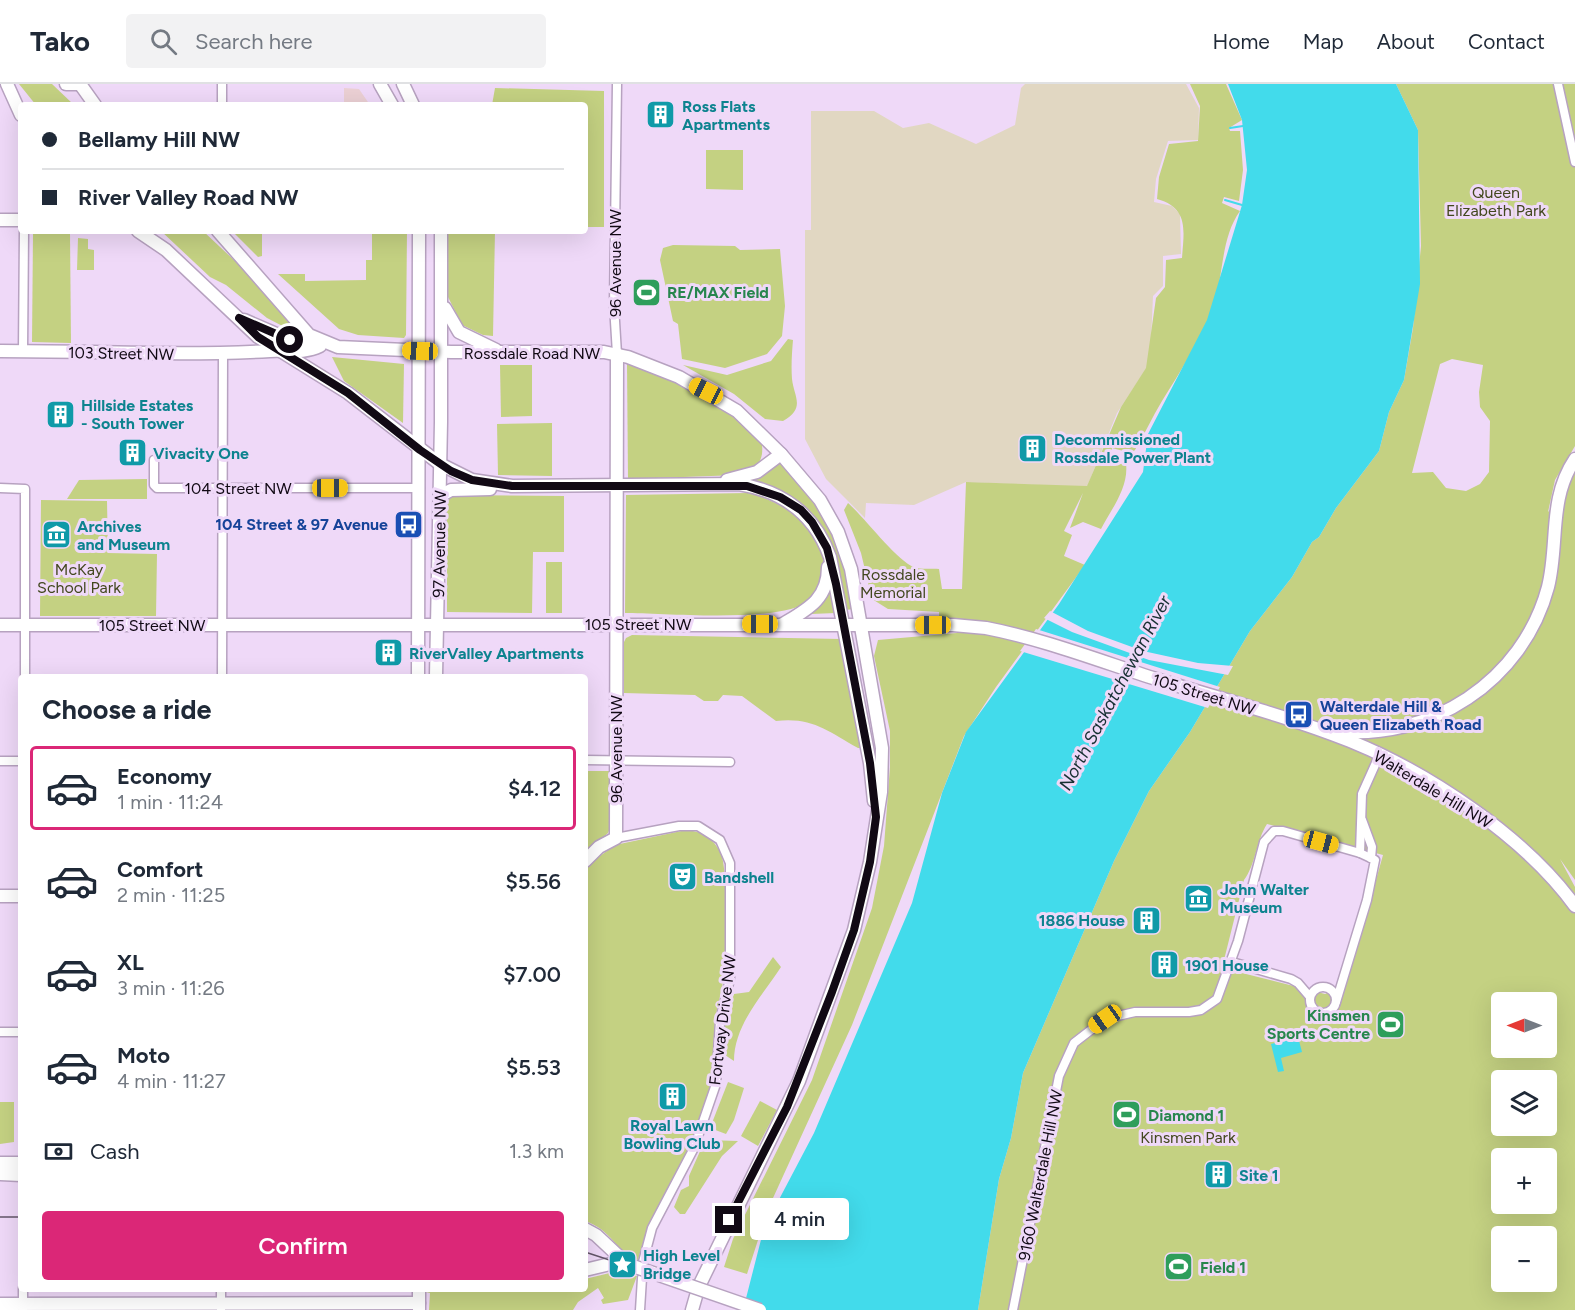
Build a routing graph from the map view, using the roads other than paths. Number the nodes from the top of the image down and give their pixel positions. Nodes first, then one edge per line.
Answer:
1 (66, 84) edge
2 (80, 84) edge
3 (222, 84) edge
4 (380, 84) edge
5 (617, 84) edge
6 (1557, 84) edge
7 (406, 85) edge
8 (10, 88) edge
9 (93, 102) edge
10 (222, 102) edge
11 (390, 102) edge
12 (412, 102) edge
13 (18, 108) edge
14 (1575, 162) edge
15 (0, 220) edge
16 (18, 220) edge
17 (24, 234) edge
18 (142, 234) edge
19 (221, 234) edge
20 (419, 234) edge
21 (441, 234) edge
22 (442, 298) junction
23 (239, 318) junction
24 (320, 346) junction
25 (338, 347) junction
26 (279, 350) junction
27 (0, 351) edge
28 (24, 351) junction
29 (420, 351) junction
30 (442, 352) junction
31 (503, 353) junction
32 (222, 354) junction
33 (242, 354) junction
34 (617, 354) junction
35 (295, 361) junction
36 (758, 429) junction
37 (420, 450) junction
38 (782, 453) junction
39 (1575, 459) edge
40 (154, 460) dead end
41 (440, 464) junction
42 (762, 469) junction
43 (714, 484) junction
44 (512, 486) junction
45 (617, 486) junction
46 (0, 488) edge
47 (223, 488) junction
48 (420, 488) junction
49 (440, 496) junction
50 (827, 548) junction
51 (616, 624) junction
52 (783, 624) junction
53 (844, 624) junction
54 (861, 624) junction
55 (0, 625) edge
56 (25, 625) junction
57 (223, 625) junction
58 (419, 625) junction
59 (438, 625) junction
60 (25, 674) edge
61 (222, 674) edge
62 (418, 674) edge
63 (436, 674) edge
64 (1264, 712) joint
65 (1317, 729) junction
66 (1379, 756) junction
67 (588, 760) edge
68 (616, 760) junction
69 (0, 761) edge
70 (18, 761) edge
71 (730, 762) dead end
72 (1360, 814) junction
73 (876, 817) junction
74 (616, 838) junction
75 (1360, 852) junction
76 (588, 858) edge
77 (1371, 858) junction
78 (0, 896) edge
79 (18, 896) edge
80 (1575, 906) edge
81 (1232, 962) junction
82 (1341, 980) junction
83 (1325, 987) junction
84 (1310, 997) junction
85 (1336, 1002) junction
86 (0, 1032) edge
87 (18, 1032) edge
88 (0, 1163) edge
89 (18, 1163) edge
90 (0, 1174) edge
91 (18, 1175) edge
92 (588, 1231) edge
93 (643, 1262) dead end
94 (627, 1264) junction
95 (588, 1269) edge
96 (642, 1278) dead end
97 (701, 1281) dead end
98 (696, 1296) dead end
99 (0, 1304) edge
100 (417, 1306) edge
101 (23, 1307) edge
102 (220, 1307) edge
103 (640, 1310) edge
104 (692, 1310) edge
105 (760, 1310) edge
106 (1013, 1310) edge

1 - 2 main road
2 - 9 main road
3 - 10 street
4 - 11 main road
5 - 34 street, 96 Avenue NW
6 - 14 street
7 - 12 main road
8 - 13 main road
15 - 16 main road
17 - 28 street
18 - 23 main road
19 - 25 main road, Rossdale Road NW
20 - 29 main road, 97 Avenue NW
21 - 22 main road, 97 Avenue NW
22 - 30 main road, 97 Avenue NW
22 - 31 main road
23 - 24 main road
23 - 26 main road
24 - 25 main road
24 - 26 main road, 103 Street NW
25 - 29 main road, Rossdale Road NW
26 - 33 main road, 103 Street NW
26 - 35 main road
27 - 28 main road, 103 Street NW
28 - 32 main road, 103 Street NW
29 - 30 main road, Rossdale Road NW
29 - 37 main road, 97 Avenue NW
30 - 31 main road, Rossdale Road NW
30 - 41 main road, 97 Avenue NW
31 - 34 main road, Rossdale Road NW
32 - 33 main road, 103 Street NW
32 - 47 street
33 - 35 main road, 103 Street NW
34 - 36 main road, Rossdale Road NW
34 - 45 main road, 96 Avenue NW
35 - 37 main road
36 - 38 main road, Rossdale Road NW
36 - 42 main road
37 - 41 main road
37 - 48 main road, 97 Avenue NW
38 - 42 main road
38 - 54 main road, Rossdale Road NW
39 - 65 main road
40 - 47 street, 104 Street NW
41 - 44 main road
41 - 49 main road, 97 Avenue NW
42 - 43 main road
43 - 45 main road
43 - 50 main road
44 - 45 main road
44 - 49 main road
45 - 51 main road, 96 Avenue NW
46 - 56 street
47 - 48 street, 104 Street NW
47 - 57 street
48 - 58 main road, 97 Avenue NW
49 - 59 main road, 97 Avenue NW
50 - 52 main road
50 - 53 main road
51 - 52 main road, 105 Street NW
51 - 59 main road, 105 Street NW
51 - 68 main road, 96 Avenue NW
52 - 53 main road, 105 Street NW
53 - 54 main road, 105 Street NW
53 - 73 main road
54 - 64 main road, 105 Street NW
54 - 73 main road, Rossdale Road NW
55 - 56 main road, 105 Street NW
56 - 57 main road, 105 Street NW
56 - 60 street
57 - 58 main road, 105 Street NW
57 - 61 street
58 - 59 main road, 105 Street NW
58 - 62 main road, 97 Avenue NW
59 - 63 main road, 97 Avenue NW
64 - 65 main road, Walterdale Hill NW
65 - 66 main road, Walterdale Hill NW
66 - 72 street
66 - 80 main road, Walterdale Hill NW
67 - 68 street
68 - 71 street
68 - 74 main road, 96 Avenue NW
69 - 70 street
72 - 75 street
72 - 77 street
73 - 97 main road
74 - 76 main road
74 - 93 street, Fortway Drive NW
75 - 77 street
75 - 81 street
77 - 82 street
78 - 79 main road
81 - 84 street
81 - 106 street, 9160 Walterdale Hill NW
82 - 83 street
82 - 85 street
83 - 84 street
83 - 85 street
84 - 85 street
86 - 87 street
88 - 89 main road
90 - 91 main road
92 - 94 main road
94 - 95 main road
94 - 105 main road, bridge
96 - 103 street
98 - 104 main road
99 - 101 main road
100 - 102 main road
101 - 102 main road

